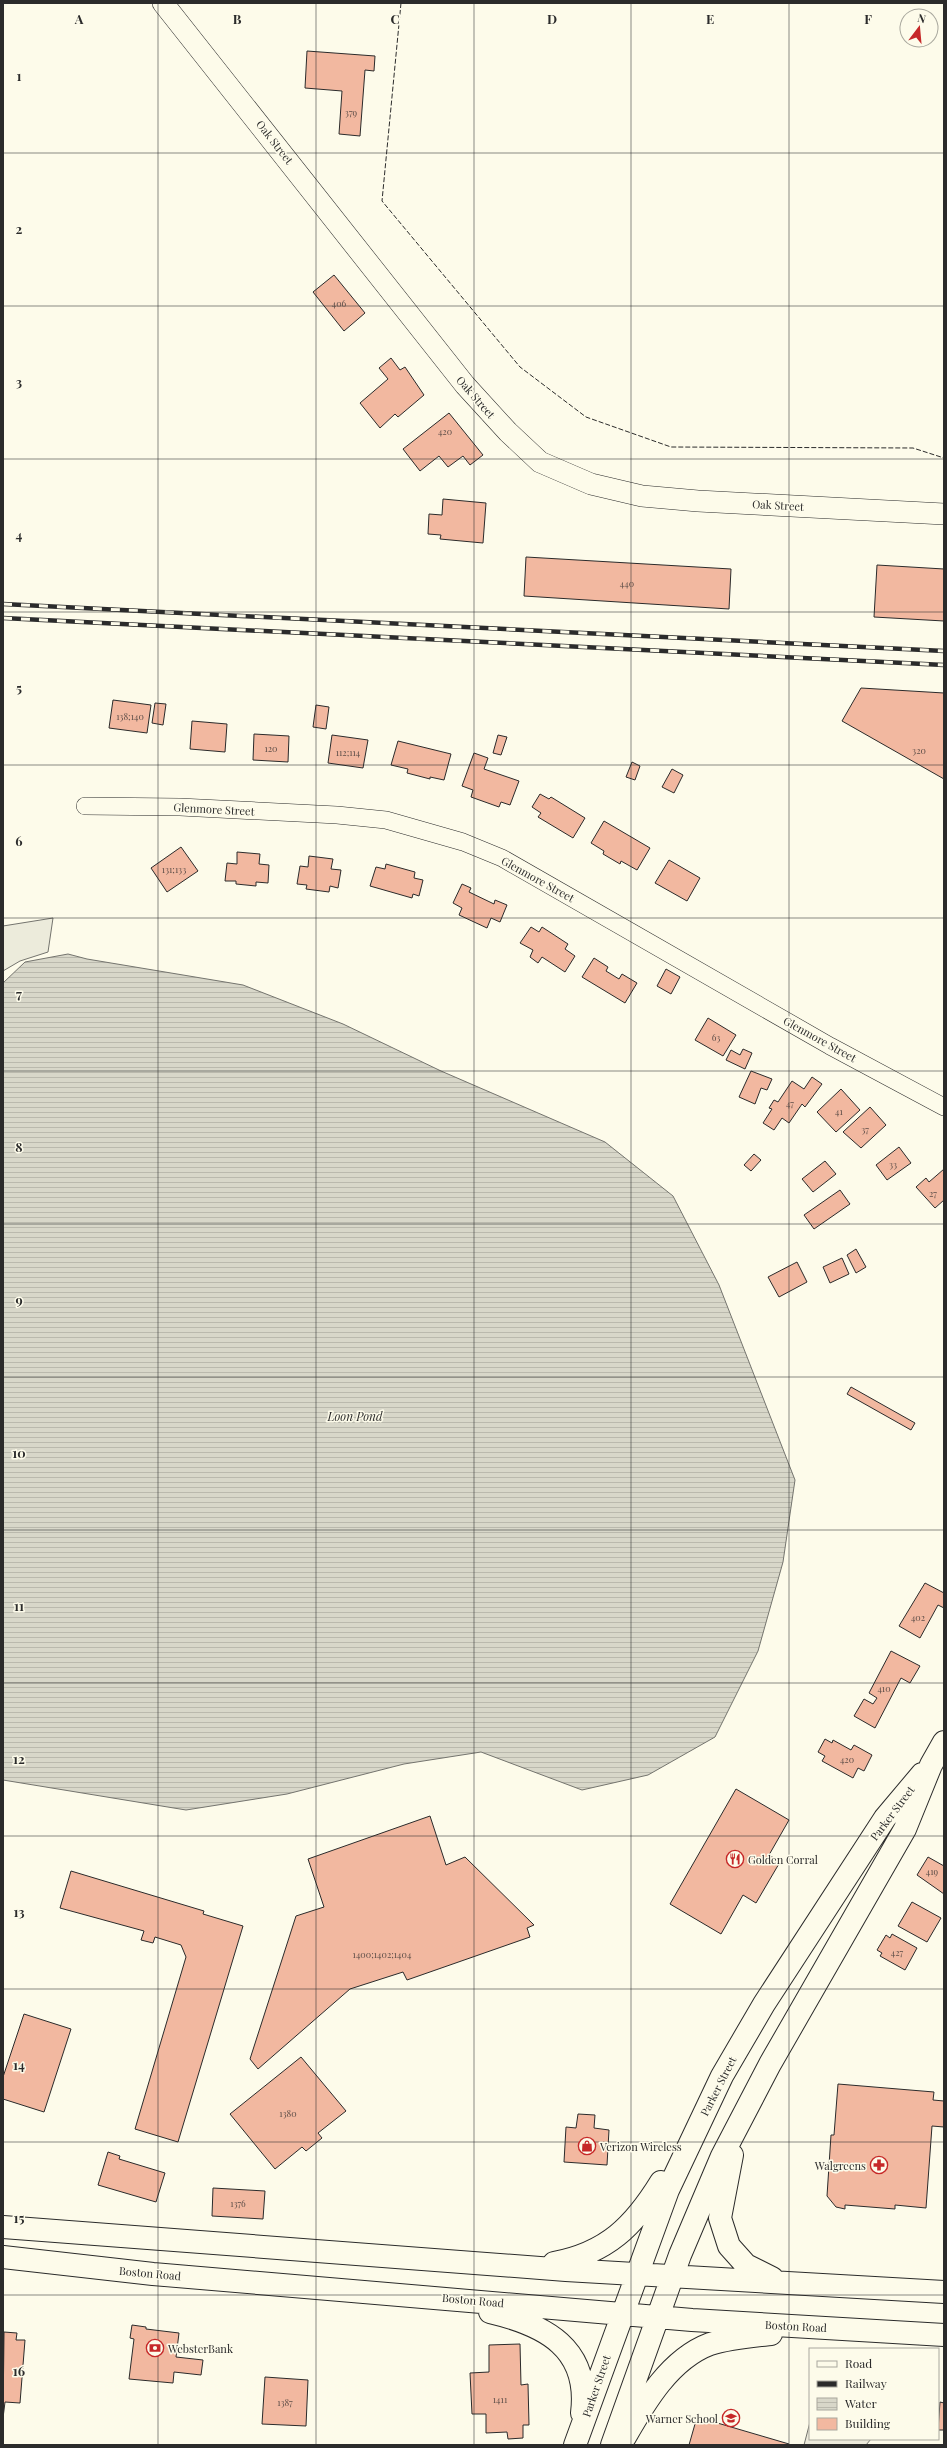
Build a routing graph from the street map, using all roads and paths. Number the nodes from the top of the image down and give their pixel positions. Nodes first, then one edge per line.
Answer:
1 (163, 3) edge
2 (944, 514) edge
3 (85, 806) dead end
4 (944, 1107) edge
5 (944, 1742) edge
6 (931, 1765) junction
7 (712, 2097) junction
8 (737, 2125) junction
9 (3, 2227) edge
10 (3, 2257) edge
11 (517, 2266) junction
12 (636, 2274) junction
13 (672, 2275) junction
14 (790, 2282) junction
15 (944, 2292) edge
16 (417, 2296) junction
17 (622, 2313) junction
18 (657, 2316) junction
19 (825, 2328) junction
20 (944, 2335) edge
21 (575, 2445) edge
22 (612, 2445) edge
23 (620, 2445) edge

1 - 2 street, Oak Street
3 - 4 street, Glenmore Street
5 - 6 main road, Parker Street
6 - 7 main road, Parker Street
6 - 8 main road, Parker Street
7 - 11 main road
7 - 12 main road, Parker Street
8 - 13 main road, Parker Street
8 - 14 main road
9 - 11 main road
10 - 16 main road, Boston Road
11 - 12 main road
12 - 13 main road
12 - 17 main road, Parker Street
13 - 14 main road
13 - 18 main road, Parker Street
14 - 15 main road
16 - 17 main road, Boston Road
16 - 21 main road
17 - 18 main road, Boston Road
17 - 21 main road, Parker Street
18 - 19 main road, Boston Road
18 - 22 main road, Parker Street
19 - 20 main road, Boston Road
19 - 23 main road

